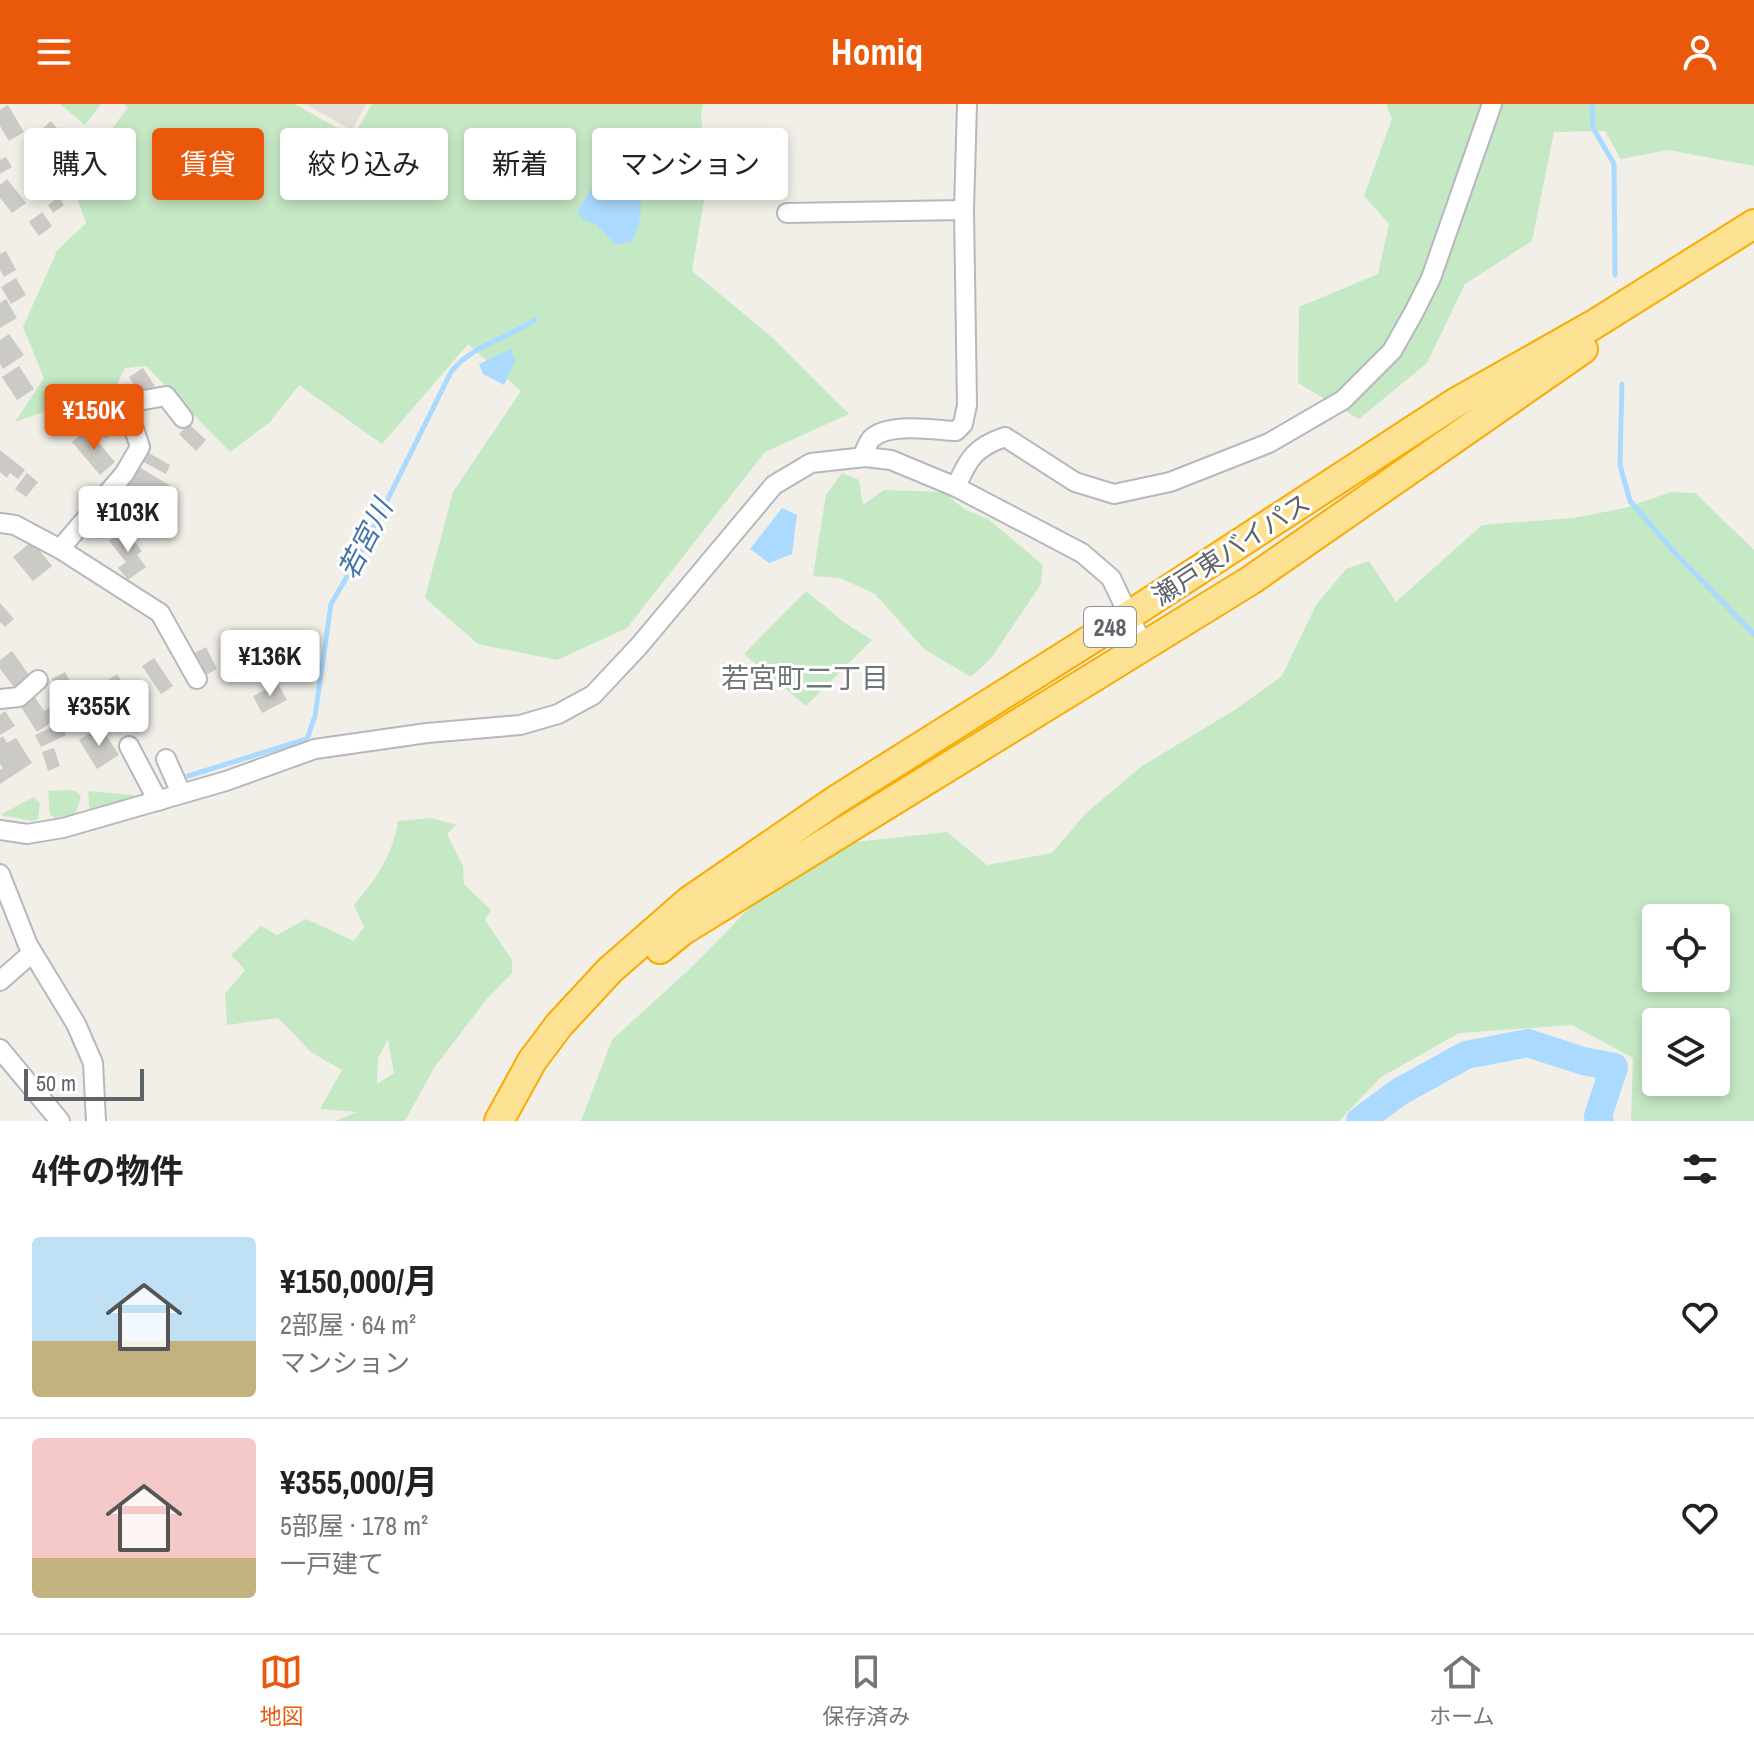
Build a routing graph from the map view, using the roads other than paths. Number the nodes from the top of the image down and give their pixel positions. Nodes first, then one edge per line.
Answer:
1 (967, 104) edge
2 (1492, 104) edge
3 (964, 210) junction
4 (787, 213) dead end
5 (1754, 224) edge
6 (1754, 240) edge
7 (183, 418) dead end
8 (862, 457) junction
9 (956, 487) junction
10 (0, 523) edge
11 (60, 549) junction
12 (1128, 616) junction
13 (1143, 645) junction
14 (197, 679) dead end
15 (38, 680) dead end
16 (0, 699) edge
17 (129, 746) dead end
18 (166, 759) dead end
19 (181, 793) junction
20 (158, 801) junction
21 (0, 830) edge
22 (0, 874) edge
23 (32, 953) junction
24 (0, 981) edge
25 (0, 1049) edge
26 (517, 1090) junction
27 (60, 1121) edge
28 (96, 1121) edge
29 (499, 1121) edge

1 - 3 street
2 - 9 street
3 - 4 street
3 - 8 street
5 - 12 highway, 瀬戸東バイパス / 248
6 - 13 highway, 瀬戸東バイパス / 248
7 - 11 street
8 - 9 street
8 - 19 street
9 - 12 street
10 - 11 street
11 - 14 street
12 - 13 street
12 - 26 highway, 瀬戸東バイパス / 248
13 - 26 highway, 瀬戸東バイパス / 248
15 - 16 street
17 - 20 street
18 - 19 street
19 - 20 street
20 - 21 street
22 - 23 street
23 - 24 street
23 - 28 street
25 - 27 street
26 - 29 highway, 瀬戸東バイパス / 248

